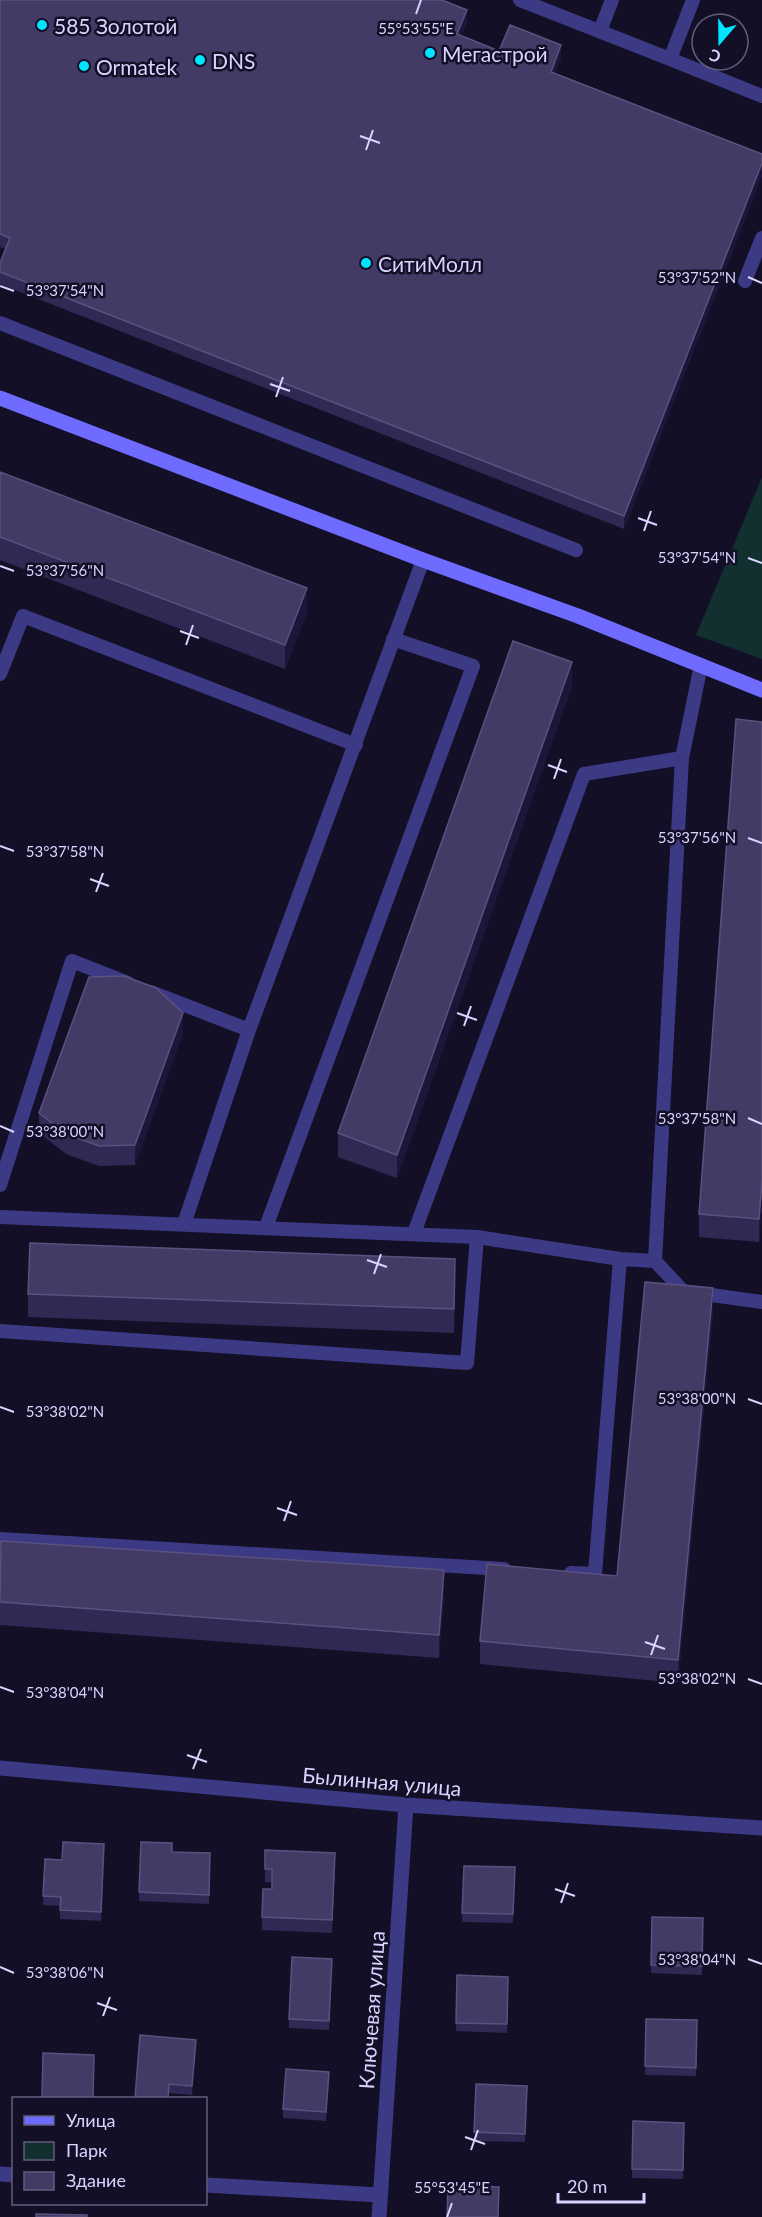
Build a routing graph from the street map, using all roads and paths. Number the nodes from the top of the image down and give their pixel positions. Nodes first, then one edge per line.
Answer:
1 (612, 0) edge
2 (693, 0) edge
3 (526, 1) edge
4 (600, 31) junction
5 (670, 59) junction
6 (762, 96) edge
7 (762, 238) edge
8 (745, 281) dead end
9 (0, 323) edge
10 (0, 398) edge
11 (576, 550) dead end
12 (423, 560) junction
13 (393, 639) junction
14 (701, 665) junction
15 (0, 674) edge
16 (762, 690) edge
17 (356, 745) junction
18 (682, 758) junction
19 (249, 1030) junction
20 (0, 1185) edge
21 (0, 1217) edge
22 (184, 1224) junction
23 (266, 1227) junction
24 (414, 1233) junction
25 (477, 1237) junction
26 (620, 1259) junction
27 (655, 1261) junction
28 (762, 1302) edge
29 (0, 1331) edge
30 (0, 1539) edge
31 (524, 1570) edge
32 (559, 1572) edge
33 (0, 1768) edge
34 (406, 1806) junction
35 (762, 1828) edge
36 (207, 2185) edge
37 (380, 2195) junction
38 (379, 2217) edge

1 - 4 lane
2 - 5 lane
3 - 4 lane
4 - 5 lane
5 - 6 lane
7 - 8 lane
9 - 11 lane
10 - 12 street
12 - 13 lane
12 - 14 street
13 - 17 lane
13 - 23 lane
14 - 16 street
14 - 18 lane
15 - 17 lane
17 - 19 lane
18 - 24 lane
18 - 27 lane
19 - 20 lane
19 - 22 lane
21 - 22 lane
22 - 23 lane
23 - 24 lane
24 - 25 lane
25 - 26 lane
25 - 29 lane
26 - 27 lane
26 - 32 lane
27 - 28 lane
30 - 31 lane
33 - 34 street, Былинная улица
34 - 35 street, Былинная улица
34 - 37 street, Ключевая улица
36 - 37 street
37 - 38 street, Ключевая улица

